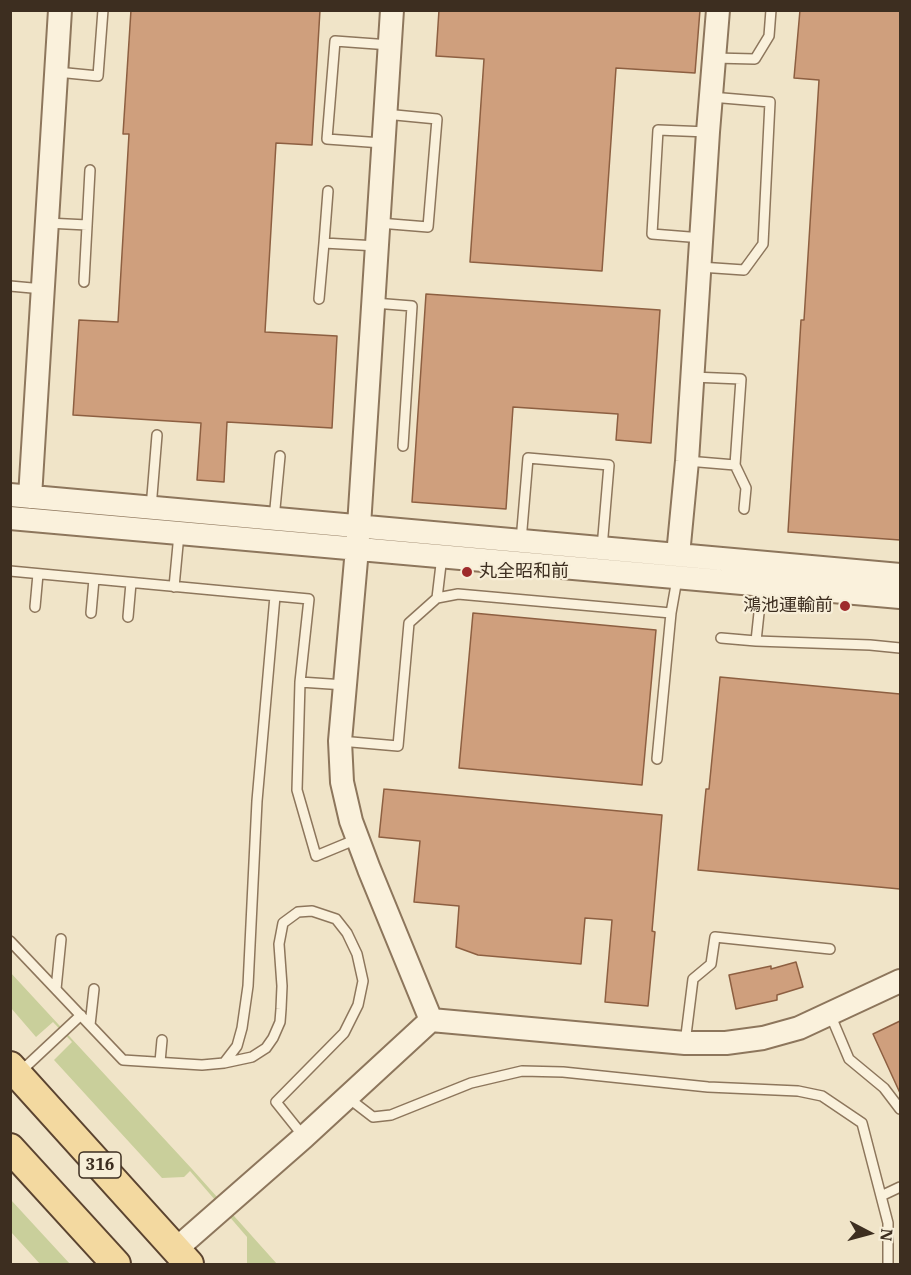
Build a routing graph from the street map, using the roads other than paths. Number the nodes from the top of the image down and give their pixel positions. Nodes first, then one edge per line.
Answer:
1 (60, 10) edge
2 (103, 10) edge
3 (392, 10) edge
4 (717, 10) edge
5 (771, 10) edge
6 (390, 45) junction
7 (714, 58) junction
8 (57, 72) junction
9 (711, 97) junction
10 (385, 114) junction
11 (708, 132) junction
12 (383, 143) junction
13 (90, 170) dead end
14 (328, 191) dead end
15 (47, 223) junction
16 (378, 223) junction
17 (87, 225) junction
18 (702, 238) junction
19 (324, 243) junction
20 (377, 246) junction
21 (700, 267) junction
22 (84, 282) dead end
23 (10, 286) edge
24 (43, 288) junction
25 (320, 299) dead end
26 (374, 303) junction
27 (692, 377) junction
28 (157, 435) dead end
29 (403, 446) dead end
30 (280, 456) dead end
31 (687, 461) junction
32 (735, 465) junction
33 (20, 496) edge
34 (151, 508) junction
35 (744, 509) dead end
36 (10, 518) edge
37 (274, 519) junction
38 (360, 526) junction
39 (180, 534) junction
40 (521, 541) junction
41 (602, 548) junction
42 (357, 549) junction
43 (442, 556) junction
44 (678, 566) junction
45 (10, 572) edge
46 (38, 574) junction
47 (900, 575) edge
48 (94, 579) junction
49 (131, 583) junction
50 (762, 585) junction
51 (174, 587) junction
52 (275, 596) junction
53 (900, 597) edge
54 (437, 598) junction
55 (35, 608) dead end
56 (91, 613) dead end
57 (671, 614) junction
58 (128, 617) dead end
59 (721, 638) dead end
60 (756, 641) junction
61 (900, 648) edge
62 (300, 682) junction
63 (345, 685) junction
64 (340, 741) junction
65 (657, 759) dead end
66 (357, 838) junction
67 (61, 939) dead end
68 (10, 941) edge
69 (830, 949) dead end
70 (900, 981) edge
71 (56, 989) junction
72 (94, 989) dead end
73 (830, 1014) junction
74 (81, 1015) junction
75 (431, 1020) junction
76 (90, 1025) junction
77 (162, 1040) dead end
78 (685, 1043) junction
79 (160, 1062) junction
80 (224, 1063) junction
81 (14, 1070) edge
82 (347, 1097) junction
83 (900, 1109) edge
84 (304, 1137) junction
85 (10, 1148) edge
86 (900, 1187) edge
87 (881, 1196) junction
88 (182, 1257) edge
89 (116, 1264) edge
90 (888, 1264) edge

1 - 8 street
2 - 8 lane
3 - 6 street
4 - 7 street
5 - 7 lane
6 - 10 street
6 - 12 lane
7 - 9 street
8 - 15 street
9 - 11 street
9 - 21 lane
10 - 12 street
10 - 16 lane
11 - 18 street
11 - 18 lane
12 - 16 street
13 - 17 lane
14 - 19 lane
15 - 17 lane
15 - 24 street
16 - 20 street
17 - 22 lane
18 - 21 street
19 - 20 lane
19 - 25 lane
20 - 26 street
21 - 27 street
23 - 24 lane
24 - 33 street
26 - 29 lane
26 - 38 street
27 - 31 street
27 - 32 lane
28 - 34 lane
30 - 37 lane
31 - 32 lane
31 - 44 street
32 - 35 lane
33 - 34 street
34 - 37 street
36 - 39 street
37 - 38 street
38 - 40 street
38 - 42 street
39 - 42 street
39 - 51 lane
40 - 41 street
40 - 41 lane
41 - 44 street
42 - 43 street
42 - 63 street
43 - 44 street
43 - 54 lane
44 - 47 street
44 - 50 street
44 - 57 lane
45 - 46 lane
46 - 48 lane
46 - 55 lane
48 - 49 lane
48 - 56 lane
49 - 51 lane
49 - 58 lane
50 - 53 street
50 - 60 lane
51 - 52 lane
52 - 62 lane
52 - 80 lane
54 - 57 lane
54 - 64 lane
57 - 65 lane
59 - 60 lane
60 - 61 lane
62 - 63 lane
62 - 66 lane
63 - 64 street
64 - 66 street
66 - 75 street
67 - 71 lane
68 - 71 lane
69 - 78 lane
70 - 73 street
71 - 74 lane
72 - 76 lane
73 - 78 street
73 - 83 lane
74 - 76 lane
74 - 81 lane
75 - 78 street
75 - 82 street
76 - 79 lane
77 - 79 lane
79 - 80 lane
80 - 84 lane
81 - 88 main road, 316
82 - 84 street
82 - 87 lane
84 - 88 street
85 - 89 main road
86 - 87 lane
87 - 90 lane

